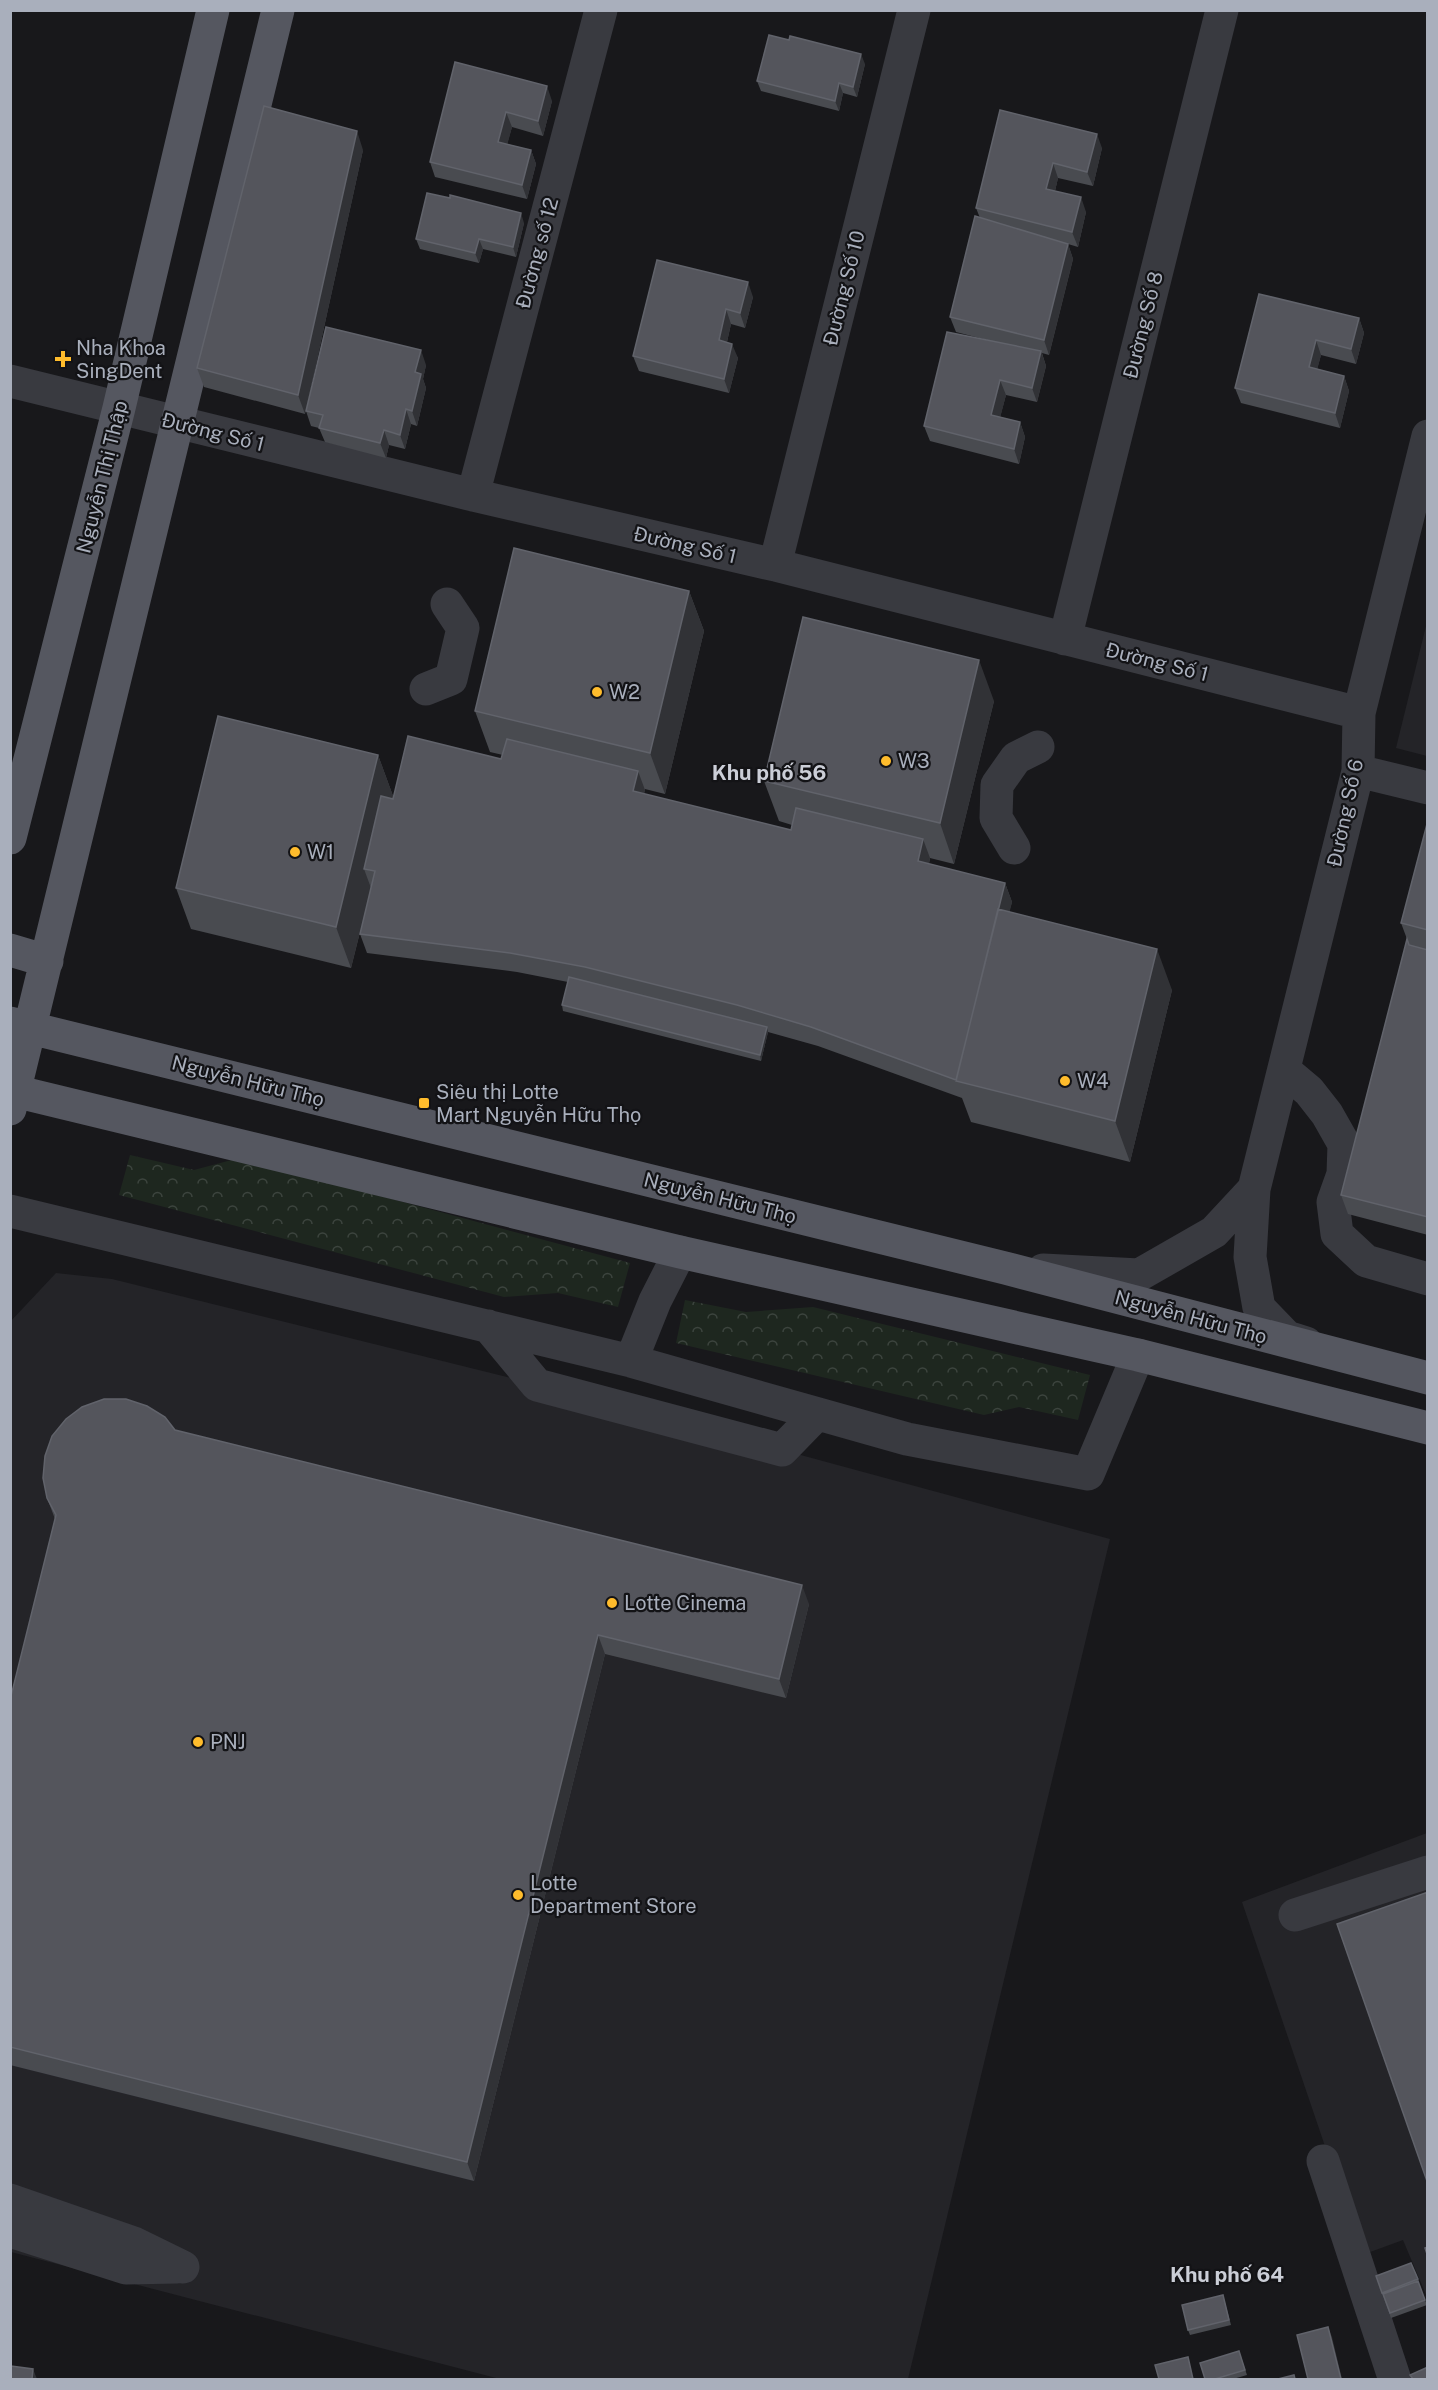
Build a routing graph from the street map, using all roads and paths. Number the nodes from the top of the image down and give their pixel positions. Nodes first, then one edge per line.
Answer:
1 (213, 10) edge
2 (278, 10) edge
3 (601, 10) edge
4 (914, 10) edge
5 (1222, 10) edge
6 (10, 381) edge
7 (119, 408) junction
8 (178, 424) junction
9 (1428, 436) edge
10 (472, 495) junction
11 (775, 565) junction
12 (447, 604) dead end
13 (1065, 639) junction
14 (426, 689) dead end
15 (1359, 713) junction
16 (1038, 747) dead end
17 (1358, 771) junction
18 (1428, 788) edge
19 (16, 796) edge
20 (10, 838) edge
21 (1014, 849) dead end
22 (10, 950) edge
23 (47, 961) junction
24 (20, 1025) edge
25 (1284, 1070) junction
26 (12, 1097) edge
27 (1254, 1189) junction
28 (10, 1211) edge
29 (680, 1252) junction
30 (1005, 1268) junction
31 (1428, 1279) edge
32 (488, 1326) junction
33 (1138, 1355) junction
34 (631, 1361) junction
35 (1359, 1361) junction
36 (1428, 1378) edge
37 (817, 1414) junction
38 (1428, 1428) edge
39 (1428, 1872) edge
40 (1295, 1915) dead end
41 (1323, 2162) dead end
42 (10, 2200) edge
43 (10, 2231) edge
44 (1395, 2379) edge

1 - 7 main road, Nguyễn Thị Thập
2 - 8 main road
3 - 10 street, Đường số 12
4 - 11 street, Đường Số 10
5 - 13 street, Đường Số 8
6 - 7 street, Đường Số 1
7 - 8 street, Đường Số 1
7 - 19 main road, Nguyễn Thị Thập
8 - 10 street, Đường Số 1
8 - 23 main road
9 - 15 street, Đường Số 6
10 - 11 street, Đường Số 1
11 - 13 street, Đường Số 1
12 - 14 street
13 - 15 street, Đường Số 1
15 - 17 street, Đường Số 6
16 - 21 street
17 - 18 street
17 - 25 street, Đường Số 6
19 - 20 main road, Nguyễn Thị Thập
22 - 23 main road
23 - 24 main road
24 - 26 main road
24 - 30 main road, Nguyễn Hữu Thọ
25 - 27 street, Đường Số 6
25 - 31 street
26 - 29 main road
27 - 30 street, Đường Số 6
27 - 35 street, Đường Số 6
28 - 32 street
29 - 33 main road
29 - 34 street
30 - 35 main road, Nguyễn Hữu Thọ
32 - 34 street
32 - 37 street
33 - 37 street
33 - 38 main road
34 - 37 street
35 - 36 main road, Nguyễn Hữu Thọ
39 - 40 street
41 - 44 street
42 - 43 street

